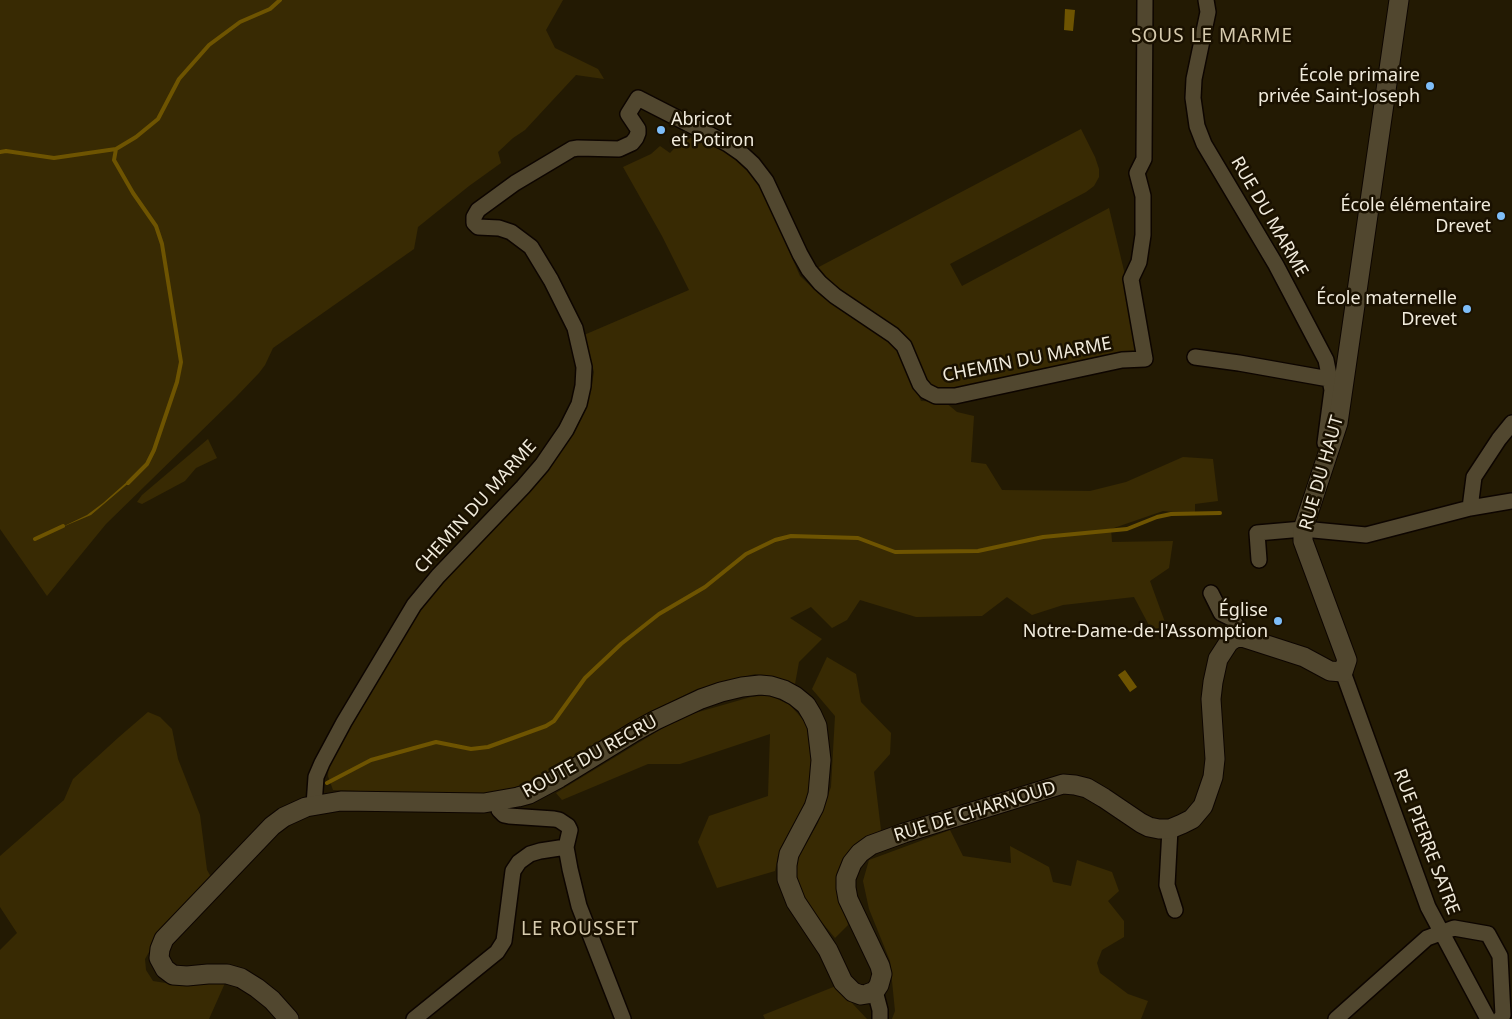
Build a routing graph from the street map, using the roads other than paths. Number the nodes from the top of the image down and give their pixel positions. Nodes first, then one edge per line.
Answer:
1 (1145, 0) edge
2 (1206, 0) edge
3 (1399, 0) edge
4 (1195, 357) dead end
5 (1329, 379) junction
6 (1512, 423) edge
7 (1330, 448) junction
8 (1512, 501) edge
9 (1470, 508) junction
10 (1303, 529) junction
11 (1259, 560) dead end
12 (1212, 593) dead end
13 (1242, 637) junction
14 (1343, 672) junction
15 (499, 801) junction
16 (314, 805) junction
17 (1170, 829) junction
18 (566, 848) junction
19 (1175, 910) dead end
20 (1441, 932) junction
21 (874, 991) junction
22 (289, 1019) edge
23 (414, 1019) edge
24 (624, 1019) edge
25 (880, 1019) edge
26 (1336, 1019) edge
27 (1488, 1019) edge
28 (1500, 1019) edge

1 - 16 street, CHEMIN DU MARME
2 - 5 street, RUE DU MARME
3 - 7 street, RUE DU HAUT
4 - 5 street
5 - 7 street, RUE DU MARME
6 - 9 street
7 - 10 street, RUE DU HAUT
8 - 9 street
9 - 10 street
10 - 11 street
10 - 14 street, RUE DU HAUT
12 - 13 street
13 - 14 street
13 - 17 street
14 - 20 street, RUE PIERRE SATRE
15 - 16 street, ROUTE DU RECRU
15 - 18 street
15 - 21 street, ROUTE DU RECRU
16 - 22 street, ROUTE DU RECRU
17 - 19 street
17 - 21 street, RUE DE CHARNOUD
18 - 23 street
18 - 24 street
20 - 26 street
20 - 27 street, RUE PIERRE SATRE
20 - 28 street
21 - 25 street

